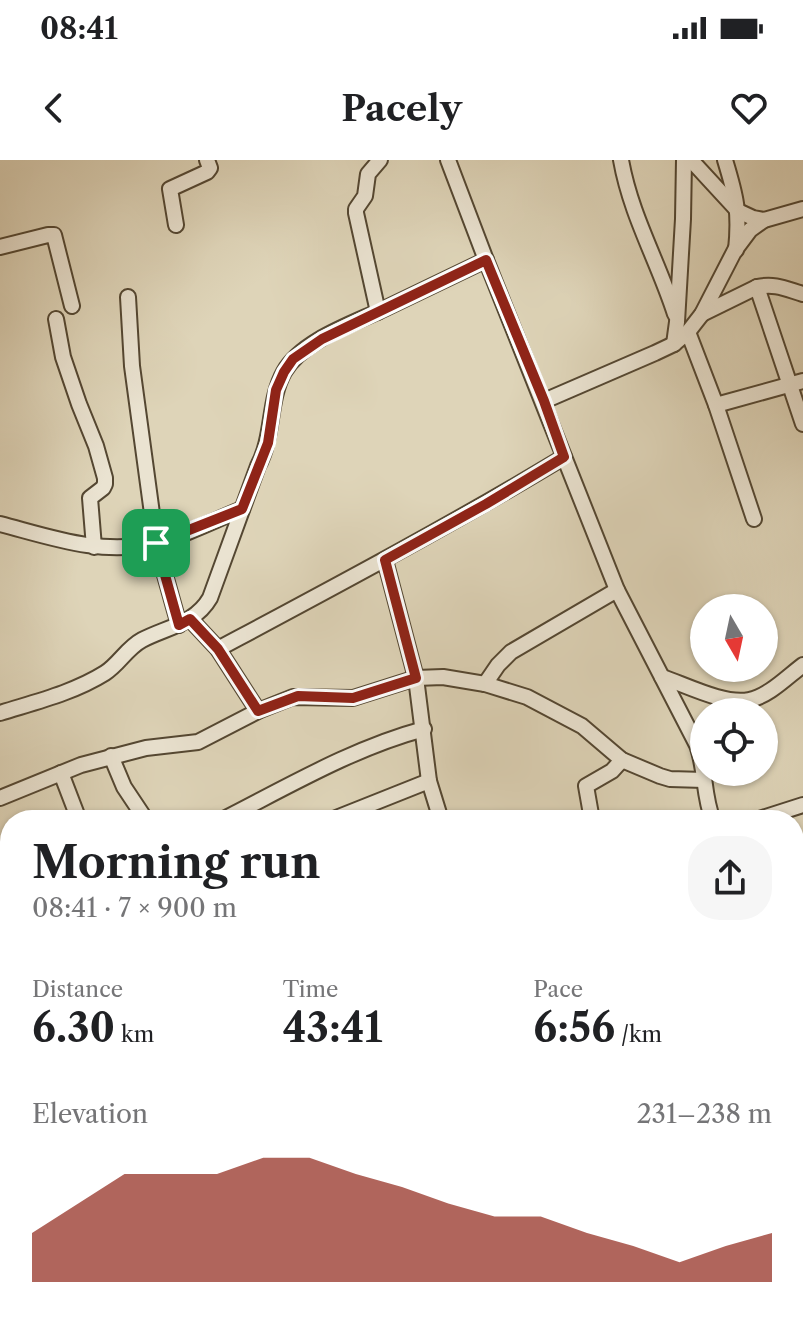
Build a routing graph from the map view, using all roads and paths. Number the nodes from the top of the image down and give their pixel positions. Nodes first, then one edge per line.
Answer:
1 (207, 160) edge
2 (380, 160) edge
3 (448, 160) edge
4 (621, 160) edge
5 (684, 160) edge
6 (691, 160) edge
7 (725, 160) edge
8 (803, 209) edge
9 (738, 211) junction
10 (764, 220) junction
11 (176, 225) dead end
12 (0, 247) edge
13 (735, 250) junction
14 (486, 260) junction
15 (757, 287) junction
16 (803, 294) edge
17 (128, 297) dead end
18 (72, 306) dead end
19 (378, 312) junction
20 (702, 314) junction
21 (56, 319) dead end
22 (683, 327) junction
23 (796, 383) edge
24 (544, 401) junction
25 (716, 405) junction
26 (803, 424) edge
27 (564, 457) junction
28 (242, 509) junction
29 (754, 519) dead end
30 (0, 524) edge
31 (156, 543) junction
32 (94, 547) junction
33 (385, 560) junction
34 (617, 590) junction
35 (184, 622) junction
36 (218, 649) junction
37 (803, 665) edge
38 (662, 677) junction
39 (416, 678) junction
40 (485, 684) junction
41 (258, 711) junction
42 (0, 713) edge
43 (424, 729) junction
44 (690, 731) edge
45 (111, 756) junction
46 (622, 760) junction
47 (61, 773) junction
48 (690, 780) edge
49 (429, 781) junction
50 (705, 786) edge
51 (0, 798) edge
52 (75, 810) edge
53 (139, 810) edge
54 (242, 810) edge
55 (356, 810) edge
56 (438, 810) edge
57 (590, 810) edge
58 (709, 810) edge

1 - 11 street
2 - 19 street
3 - 14 street
4 - 22 street
5 - 22 street
6 - 9 street
7 - 9 street
8 - 10 street
9 - 10 street
9 - 13 street
10 - 13 street
12 - 18 street
13 - 20 street
14 - 19 street
14 - 24 street
15 - 16 street
15 - 20 street
15 - 23 street
17 - 31 street
19 - 28 street
20 - 22 street
21 - 32 street
22 - 24 street
22 - 25 street
23 - 25 street
23 - 26 street
24 - 27 street
25 - 29 street
27 - 33 street
27 - 34 street
28 - 31 street
28 - 35 street
30 - 32 street
31 - 32 street
31 - 35 street
33 - 36 street
33 - 39 street
34 - 38 street
34 - 40 street
35 - 36 street
35 - 42 street
36 - 41 street
37 - 38 street
38 - 44 street
39 - 40 street
39 - 41 street
39 - 43 street
40 - 46 street
41 - 45 street
43 - 49 street
43 - 54 street
45 - 47 street
45 - 53 street
46 - 48 street
46 - 57 street
47 - 51 street
47 - 52 street
49 - 55 street
49 - 56 street
50 - 58 street

